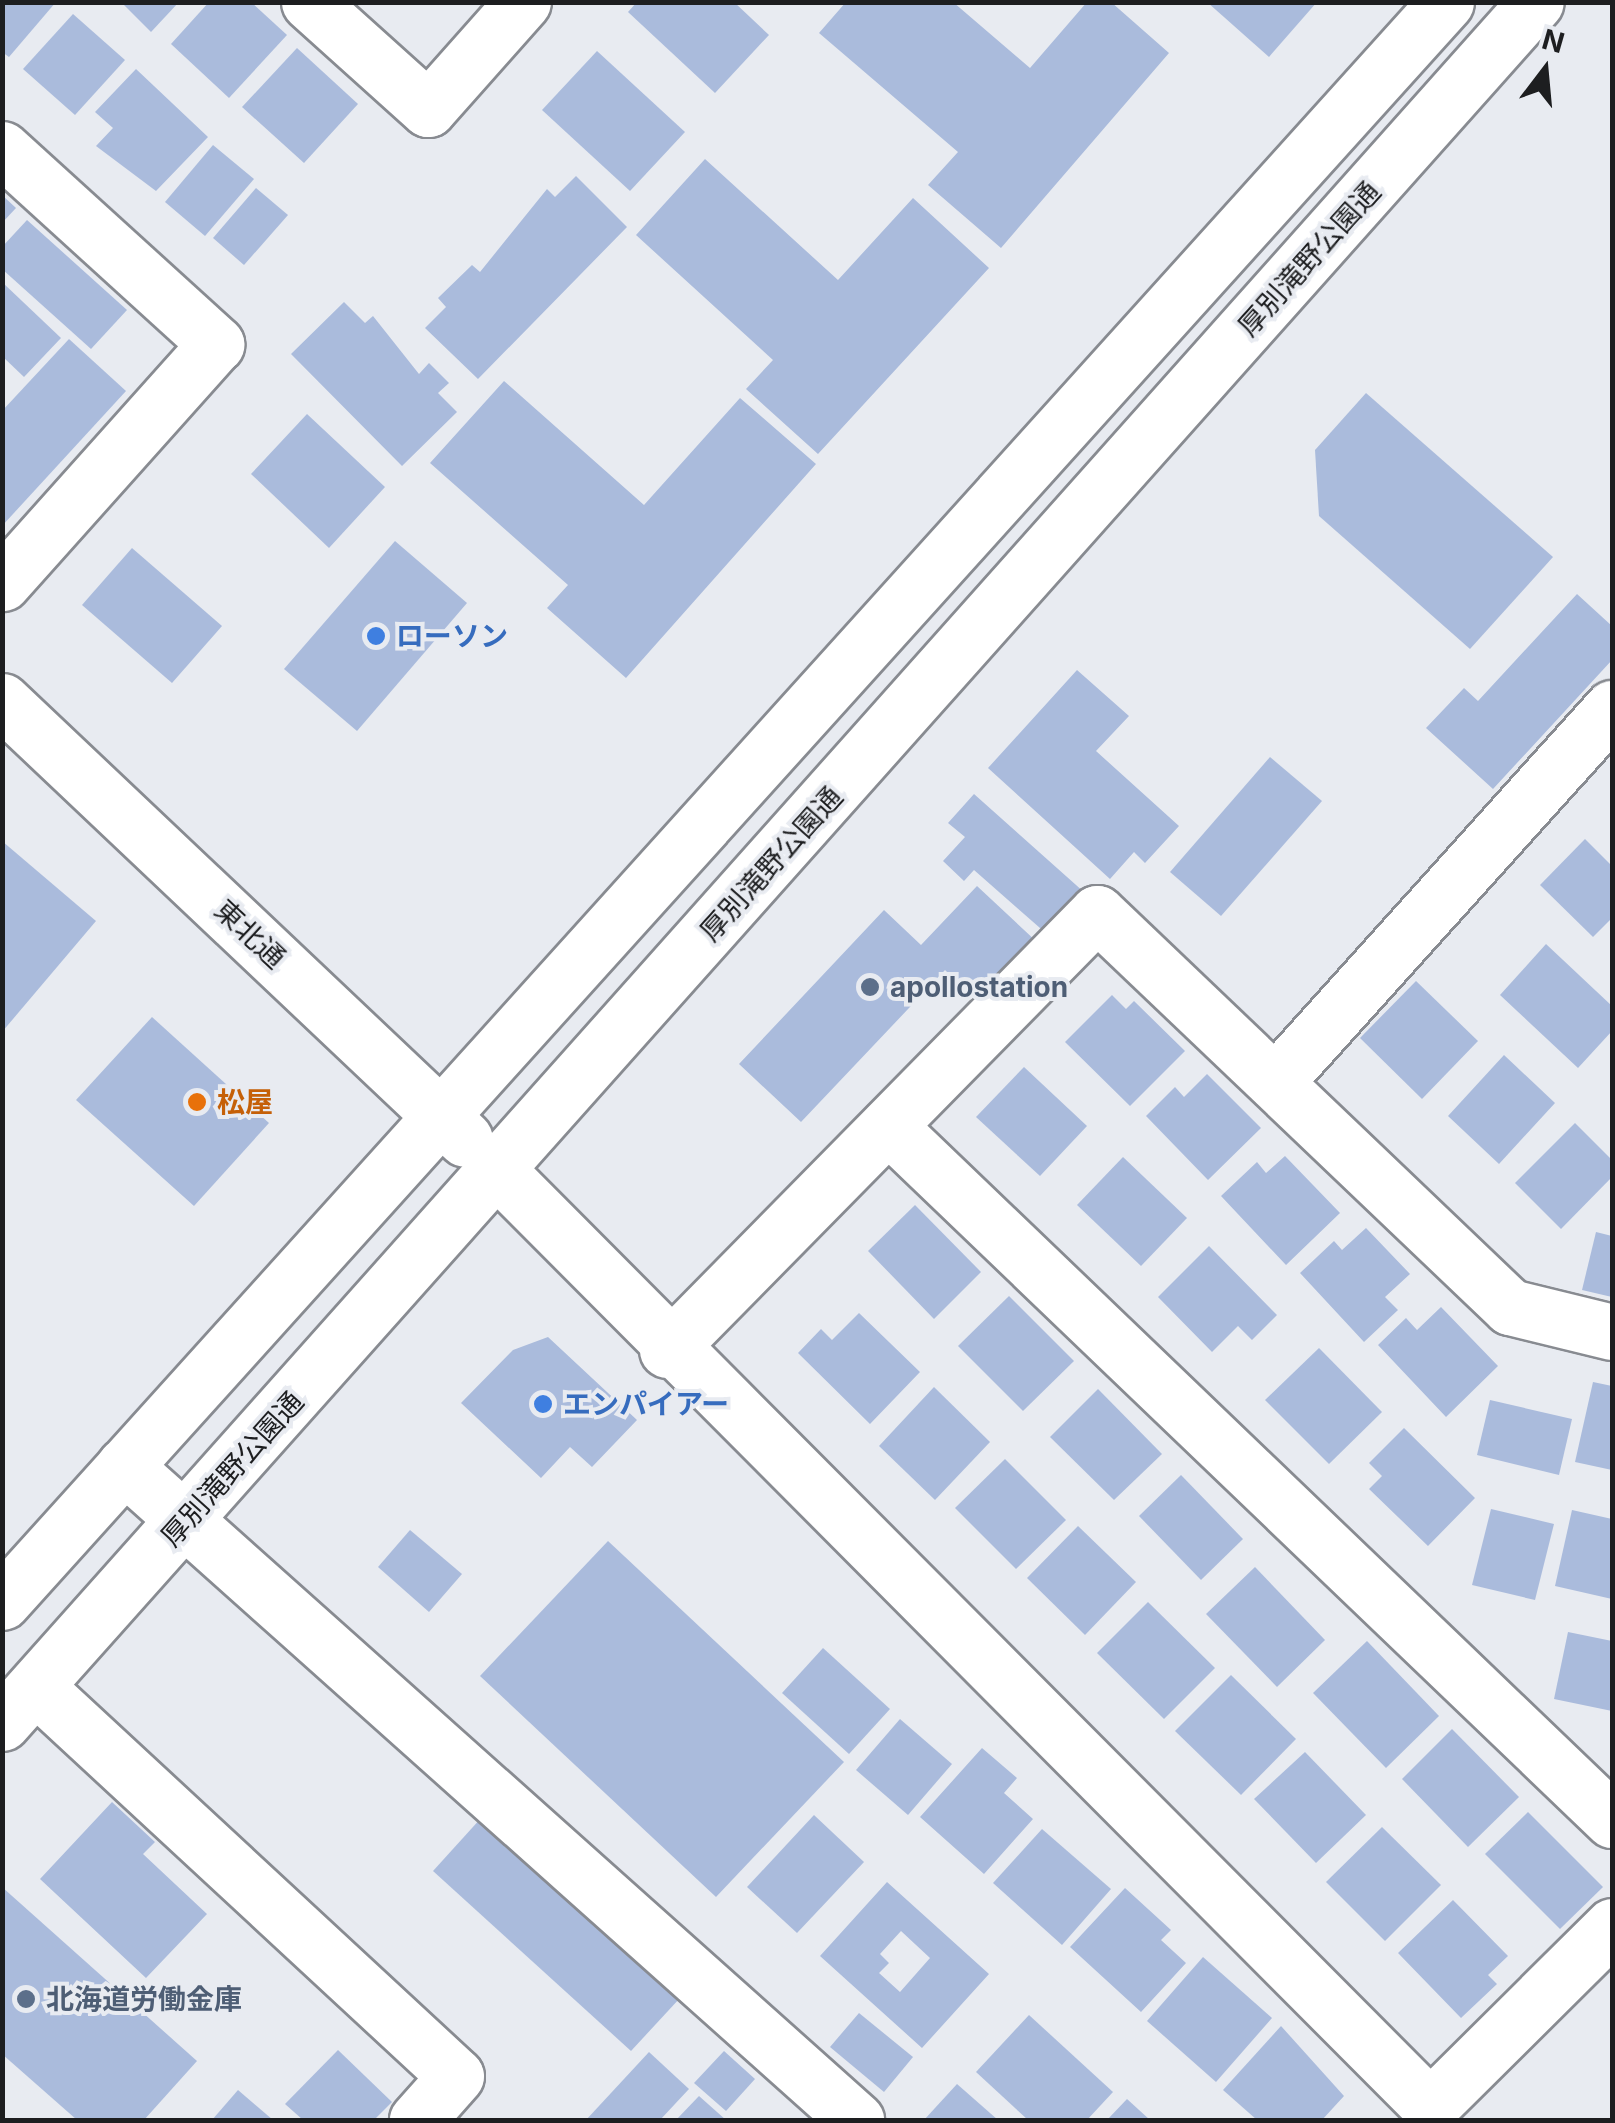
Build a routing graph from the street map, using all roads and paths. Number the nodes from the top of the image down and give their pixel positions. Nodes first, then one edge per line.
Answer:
1 (309, 2) edge
2 (523, 2) edge
3 (1446, 2) edge
4 (1536, 2) edge
5 (2, 149) edge
6 (2, 584) edge
7 (2, 701) edge
8 (1612, 708) edge
9 (1276, 1081) junction
10 (441, 1115) junction
11 (888, 1126) junction
12 (496, 1169) junction
13 (1612, 1332) edge
14 (667, 1350) junction
15 (124, 1466) junction
16 (190, 1518) junction
17 (2, 1602) edge
18 (19, 1705) edge
19 (1612, 1820) edge
20 (1612, 1926) edge
21 (1430, 2114) edge
22 (418, 2120) edge
23 (856, 2120) edge

1 - 2 street
3 - 10 street
4 - 12 street, 厚別滝野公園通
5 - 6 street
7 - 10 street, 東北通
8 - 9 street
9 - 11 street
9 - 13 street
10 - 12 street, 東北通
10 - 15 street
11 - 14 street
11 - 19 street
12 - 14 street, 東北通
12 - 16 street, 厚別滝野公園通
14 - 21 street, 東北通
15 - 16 street
15 - 17 street
16 - 18 street, 厚別滝野公園通
16 - 23 street
18 - 22 street
20 - 21 street

